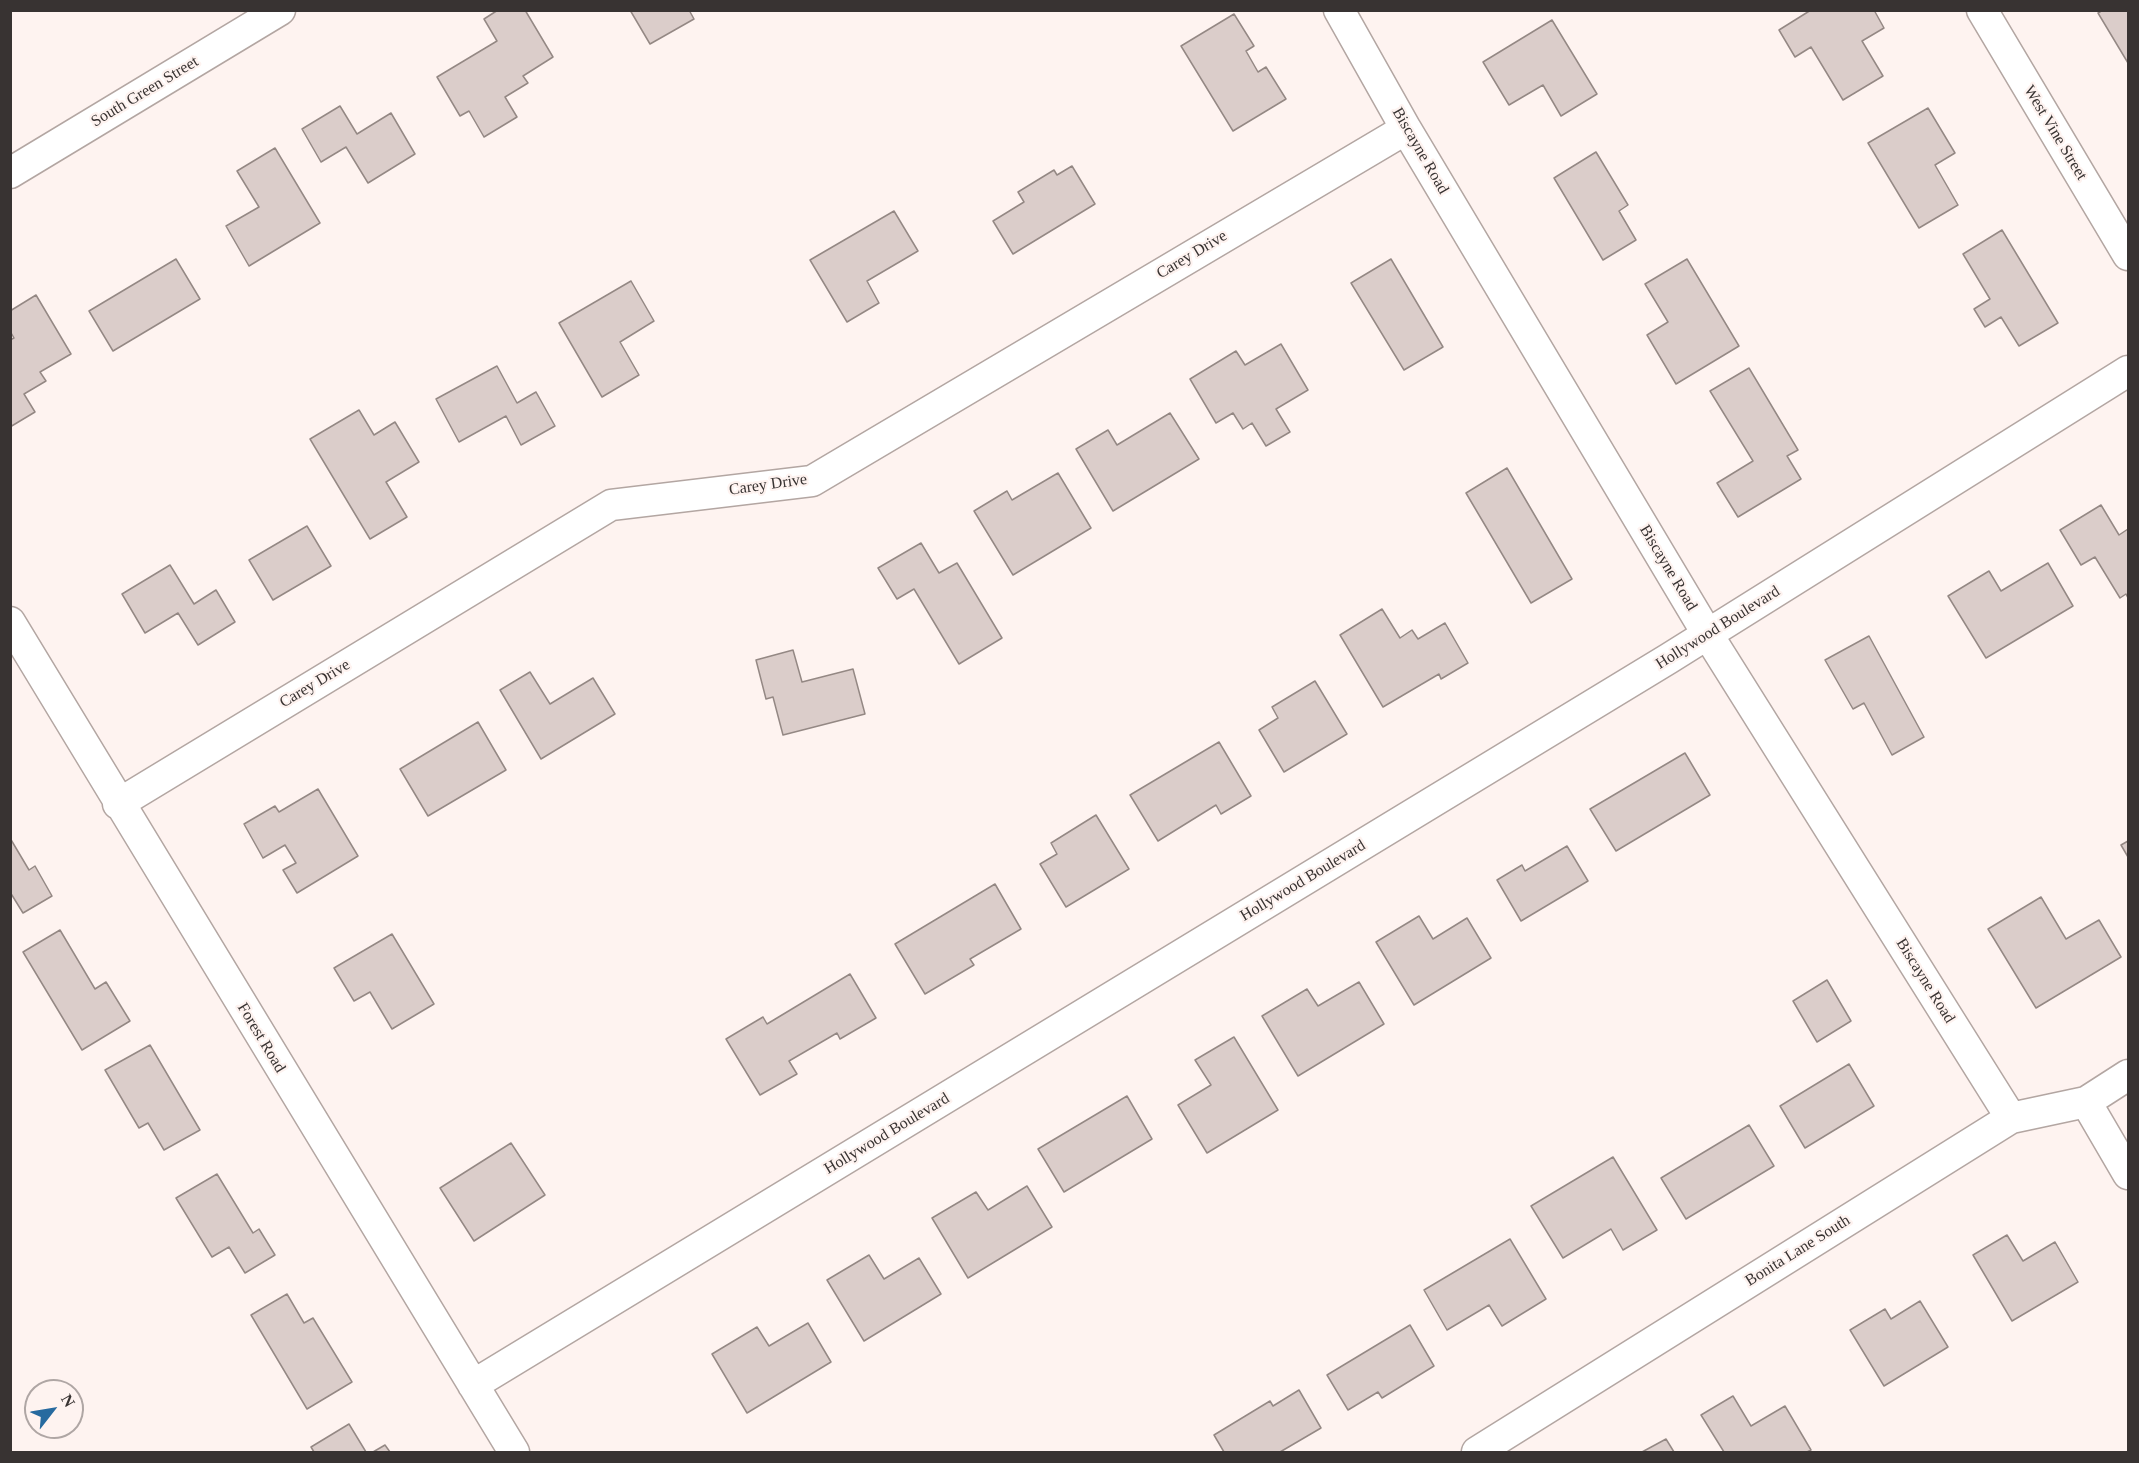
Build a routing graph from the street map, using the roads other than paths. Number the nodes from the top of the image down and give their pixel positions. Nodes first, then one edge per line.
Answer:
1 (280, 10) edge
2 (1339, 10) edge
3 (1982, 10) edge
4 (1406, 129) junction
5 (10, 173) edge
6 (2128, 255) edge
7 (2128, 371) edge
8 (10, 622) edge
9 (1708, 635) junction
10 (118, 804) junction
11 (2128, 1075) edge
12 (2086, 1102) junction
13 (2011, 1118) junction
14 (2128, 1174) edge
15 (473, 1385) junction
16 (514, 1452) edge
17 (1477, 1452) edge

1 - 5 street, South Green Street
2 - 4 street, Biscayne Road
3 - 6 street, West Vine Street
4 - 9 street, Biscayne Road
4 - 10 street, Carey Drive
7 - 9 street, Hollywood Boulevard
8 - 10 street, Forest Road
9 - 13 street, Biscayne Road
9 - 15 street, Hollywood Boulevard
10 - 15 street, Forest Road
11 - 12 street, Bonita Lane South
12 - 13 street, Bonita Lane South
12 - 14 street
13 - 17 street, Bonita Lane South
15 - 16 street, Forest Road

